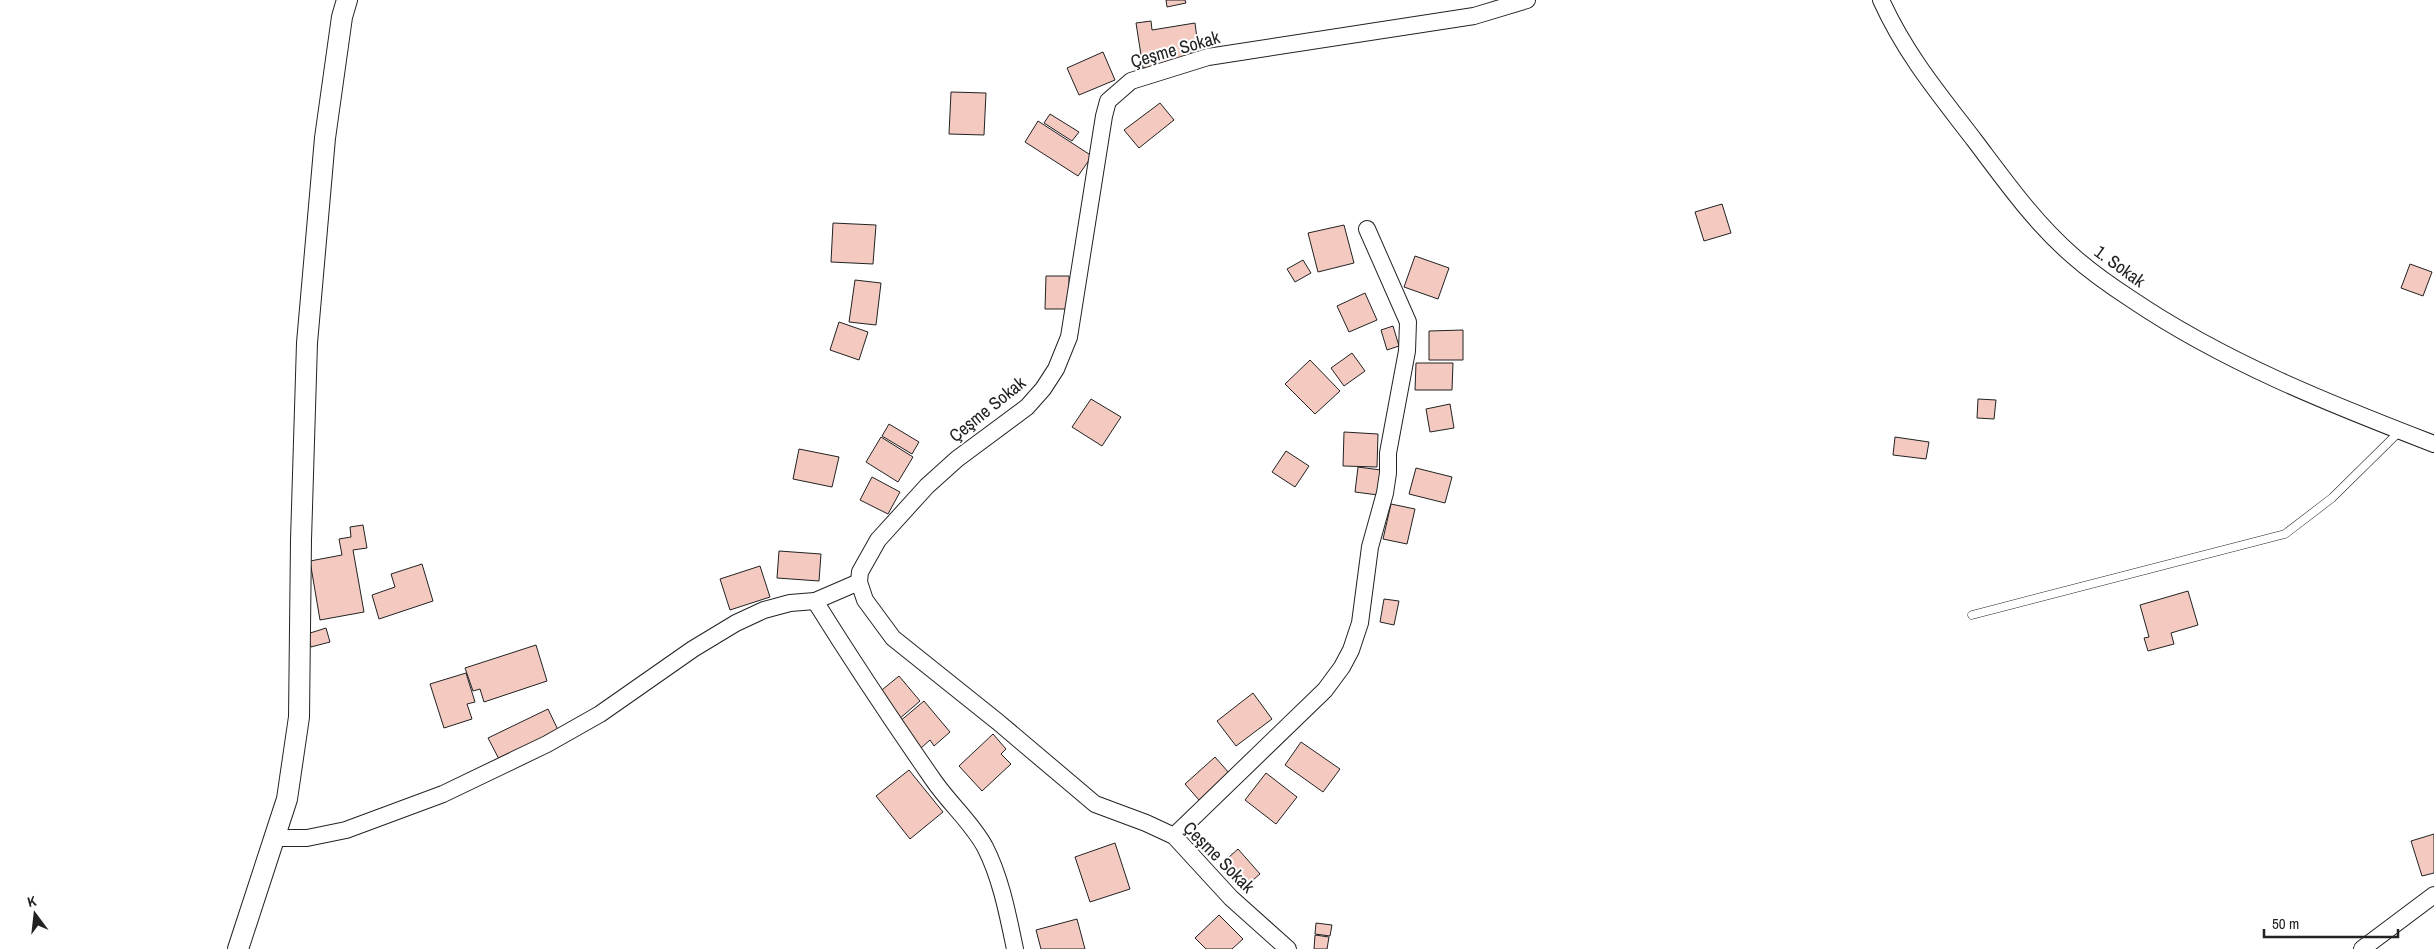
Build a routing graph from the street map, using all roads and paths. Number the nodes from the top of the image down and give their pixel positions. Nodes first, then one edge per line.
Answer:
1 (347, 0) edge
2 (1527, 0) edge
3 (1881, 0) edge
4 (1367, 229) dead end
5 (2400, 431) junction
6 (2434, 444) edge
7 (859, 582) junction
8 (815, 601) junction
9 (1972, 615) dead end
10 (1174, 836) junction
11 (276, 838) junction
12 (2434, 895) edge
13 (238, 949) edge
14 (1015, 949) edge
15 (1288, 949) edge
16 (2362, 949) edge

1 - 11 street
2 - 7 street, Çeşme Sokak
3 - 5 street, 1. Sokak
4 - 10 street
5 - 6 street, 1. Sokak
5 - 9 lane
7 - 8 street
7 - 10 street, Çeşme Sokak
8 - 11 street
8 - 14 street
10 - 15 street, Çeşme Sokak
11 - 13 street
12 - 16 street

